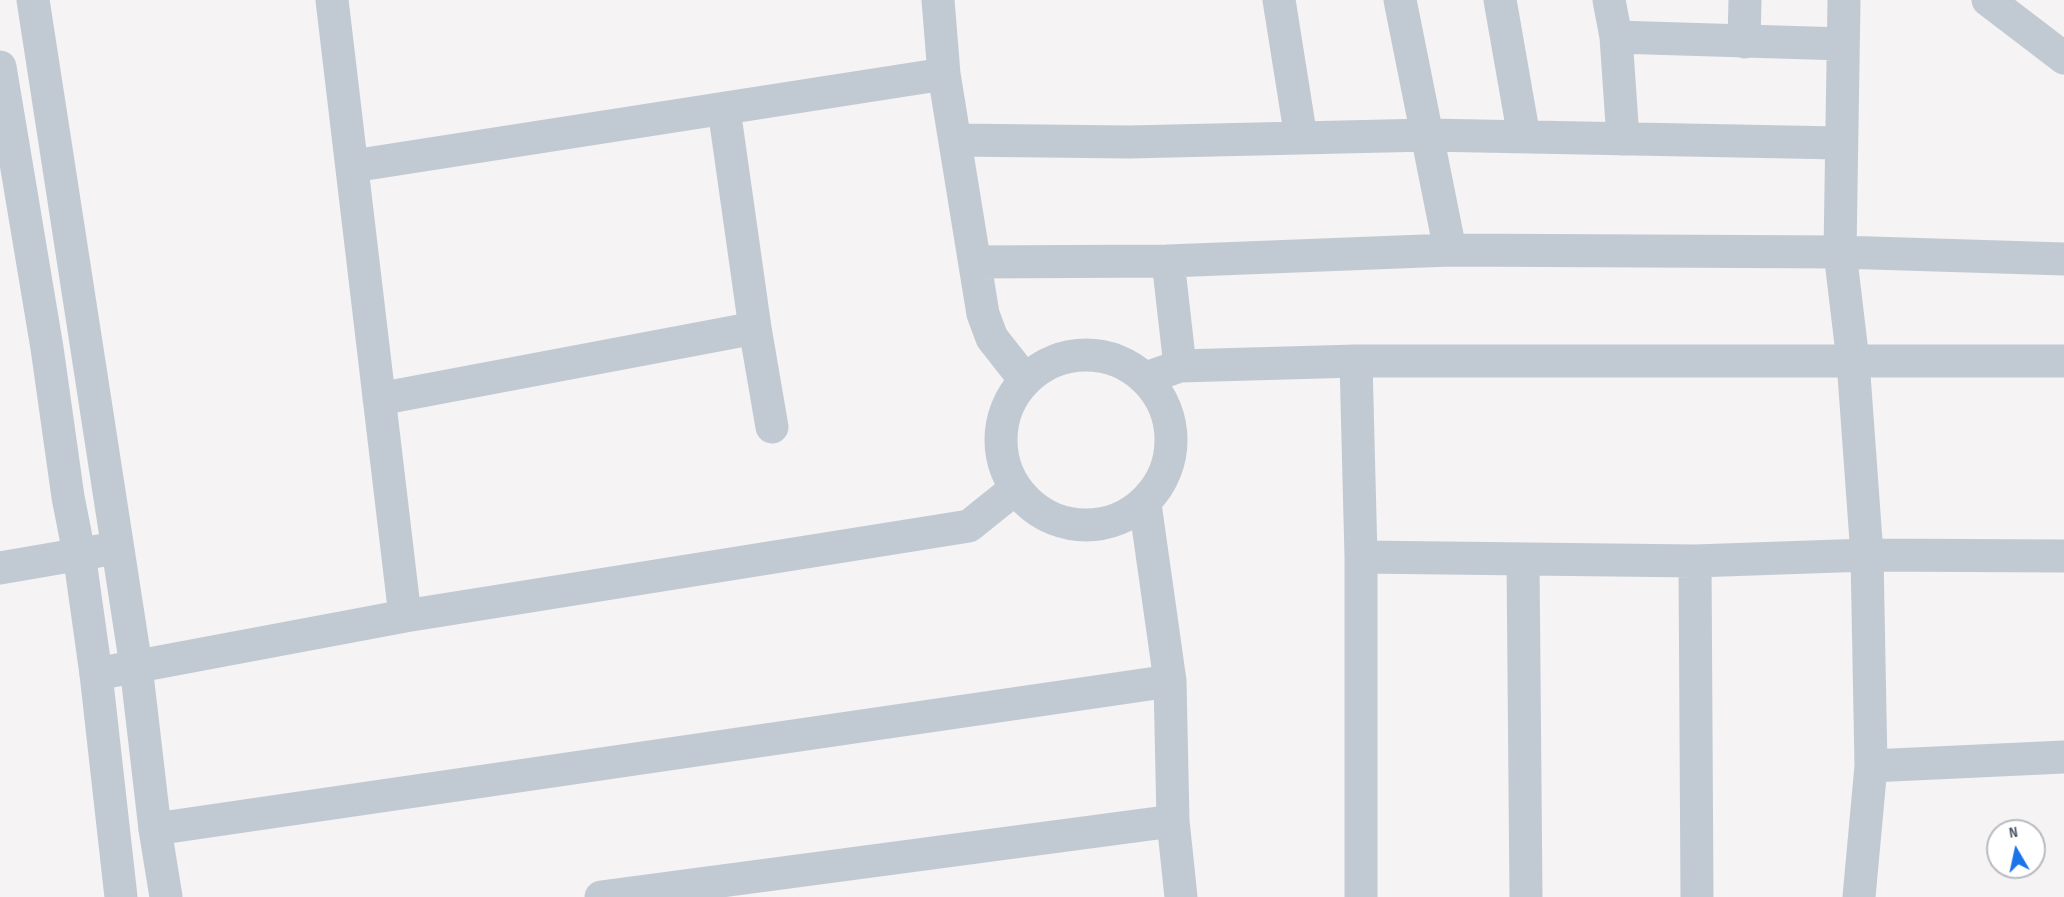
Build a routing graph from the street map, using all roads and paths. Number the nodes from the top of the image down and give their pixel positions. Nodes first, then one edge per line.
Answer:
1 (33, 0) edge
2 (332, 0) edge
3 (938, 0) edge
4 (1280, 0) edge
5 (1400, 0) edge
6 (1500, 0) edge
7 (1609, 0) edge
8 (1744, 0) edge
9 (1844, 0) edge
10 (1988, 0) edge
11 (1616, 38) junction
12 (1744, 42) junction
13 (1843, 44) junction
14 (2064, 58) edge
15 (0, 67) edge
16 (944, 74) junction
17 (724, 109) junction
18 (1428, 135) junction
19 (1524, 136) junction
20 (1301, 138) junction
21 (1623, 139) junction
22 (955, 140) junction
23 (1840, 143) junction
24 (353, 166) junction
25 (1450, 249) junction
26 (1840, 252) junction
27 (2064, 260) edge
28 (1168, 261) junction
29 (976, 262) junction
30 (755, 328) junction
31 (1356, 361) junction
32 (2064, 361) edge
33 (1853, 362) junction
34 (1180, 366) junction
35 (1146, 378) junction
36 (1025, 380) junction
37 (379, 399) junction
38 (772, 426) dead end
39 (1015, 489) junction
40 (1145, 504) junction
41 (116, 548) junction
42 (79, 554) junction
43 (1867, 555) junction
44 (2064, 556) edge
45 (1361, 557) junction
46 (1522, 560) junction
47 (1695, 561) junction
48 (0, 568) edge
49 (405, 616) junction
50 (136, 666) junction
51 (96, 674) junction
52 (1170, 681) junction
53 (2064, 757) edge
54 (1871, 766) junction
55 (1173, 821) junction
56 (154, 829) junction
57 (121, 897) edge
58 (166, 897) edge
59 (601, 897) edge
60 (1181, 897) edge
61 (1361, 897) edge
62 (1526, 897) edge
63 (1697, 897) edge
64 (1859, 897) edge

1 - 41 street
2 - 24 street
3 - 16 street
4 - 20 street
5 - 18 street
6 - 19 street
7 - 11 street
8 - 12 street
9 - 13 street
10 - 14 street
11 - 12 street
11 - 21 street
12 - 13 street
13 - 23 street
15 - 42 street
16 - 17 street
16 - 22 street
17 - 24 street
17 - 30 street
18 - 19 street
18 - 20 street
18 - 25 street
19 - 21 street
20 - 22 street
21 - 23 street
22 - 29 street
23 - 26 street
24 - 37 street
25 - 26 street
25 - 28 street
26 - 27 street
26 - 33 street
28 - 29 street
28 - 34 street
29 - 36 street
30 - 37 street
30 - 38 street
31 - 33 street
31 - 34 street
31 - 45 street
32 - 33 street
33 - 43 street
34 - 35 street
35 - 36 street
35 - 40 street
36 - 39 street
37 - 49 street
39 - 40 street
39 - 49 street
40 - 52 street
41 - 42 street
41 - 50 street
42 - 48 street
42 - 51 street
43 - 44 street
43 - 47 street
43 - 54 street
45 - 46 street
45 - 61 street
46 - 47 street
46 - 62 street
47 - 63 street
49 - 50 street
50 - 51 street
50 - 56 street
51 - 57 street
52 - 55 street
52 - 56 street
53 - 54 street
54 - 64 street
55 - 59 street
55 - 60 street
56 - 58 street

